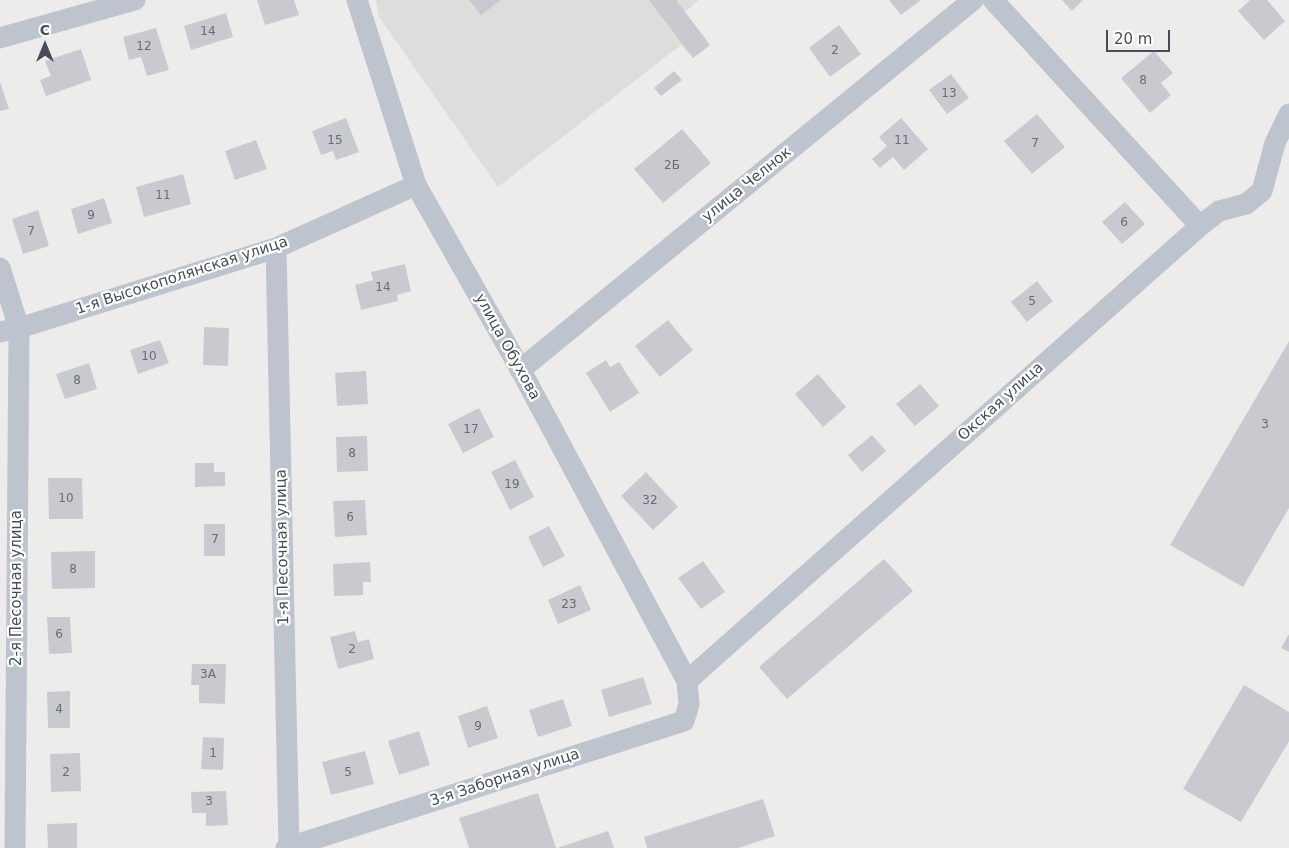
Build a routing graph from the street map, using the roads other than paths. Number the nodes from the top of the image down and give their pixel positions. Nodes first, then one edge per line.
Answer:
1 (135, 0) edge
2 (357, 0) edge
3 (973, 0) edge
4 (993, 0) edge
5 (0, 38) edge
6 (1289, 114) edge
7 (416, 185) junction
8 (1200, 226) junction
9 (276, 248) junction
10 (0, 268) edge
11 (9, 330) edge
12 (520, 370) junction
13 (687, 681) junction
14 (15, 848) edge
15 (287, 848) edge

1 - 5 street
2 - 7 street, улица Обухова
3 - 12 street, улица Челнок
4 - 8 street
6 - 8 street, Окская улица
7 - 9 street, 1-я Высокополянская улица
7 - 12 street, улица Обухова
8 - 13 street, Окская улица
9 - 11 street, 1-я Высокополянская улица
9 - 15 street, 1-я Песочная улица
10 - 11 street, 2-я Песочная улица
11 - 14 street, 2-я Песочная улица
12 - 13 street, улица Обухова
13 - 15 street, 3-я Заборная улица

